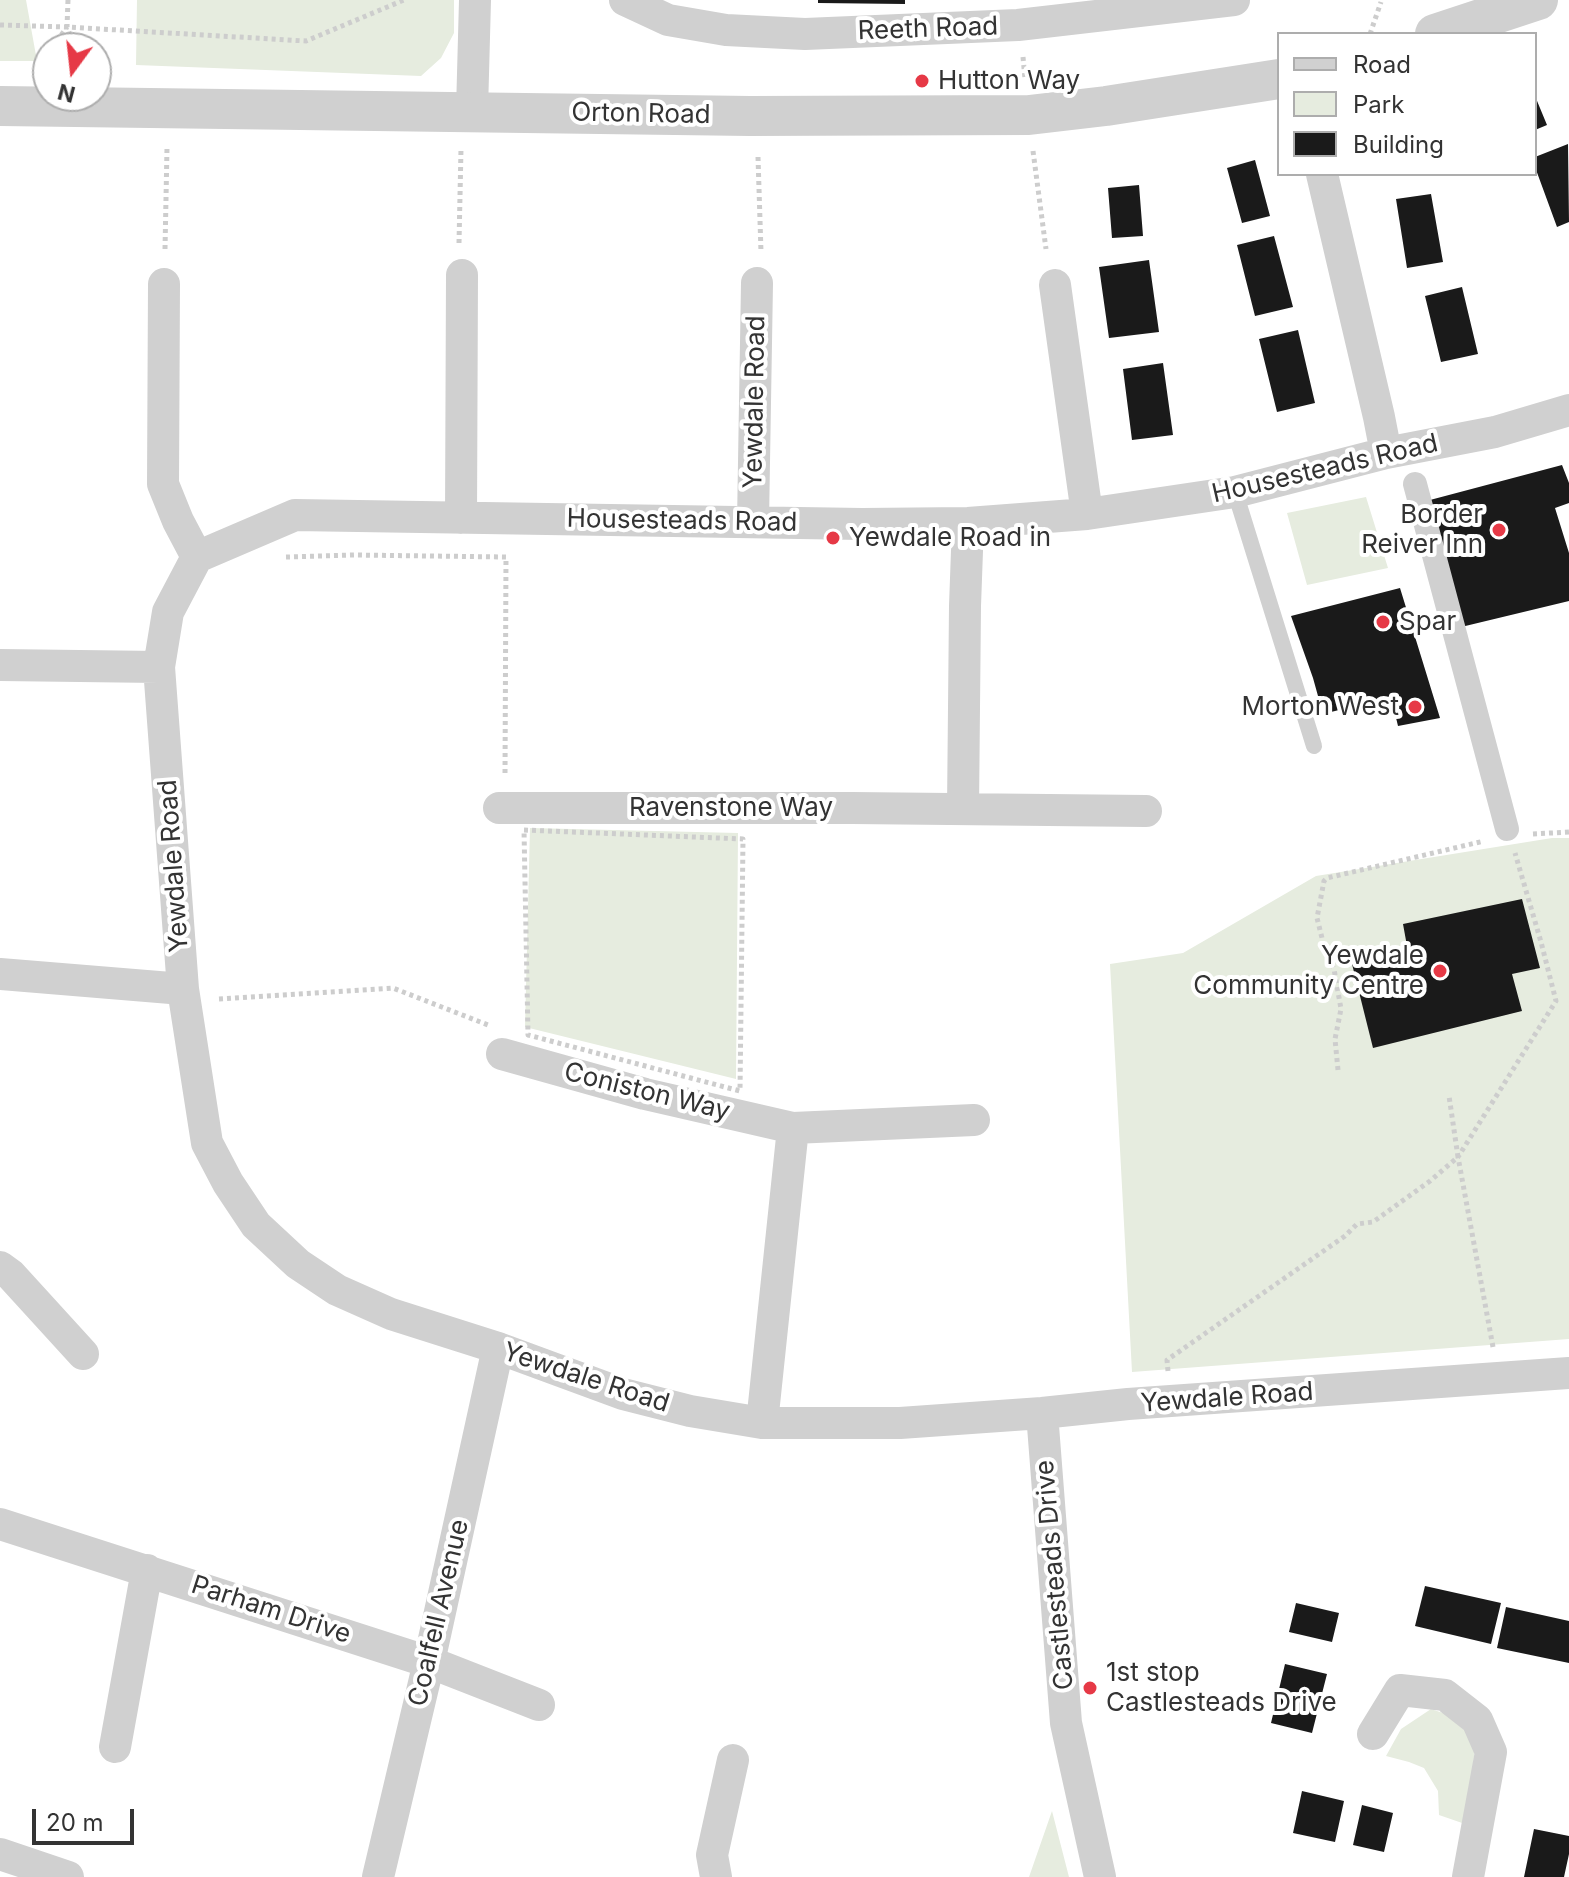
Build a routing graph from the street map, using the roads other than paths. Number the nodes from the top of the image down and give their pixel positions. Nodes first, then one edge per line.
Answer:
1 (475, 0) edge
2 (625, 0) edge
3 (1234, 0) edge
4 (1538, 0) edge
5 (1441, 32) edge
6 (1277, 79) edge
7 (0, 106) edge
8 (467, 126) junction
9 (1322, 176) edge
10 (460, 264) road end
11 (759, 270) road end
12 (164, 284) dead end
13 (1055, 285) dead end
14 (1569, 410) edge
15 (1386, 453) junction
16 (1415, 484) dead end
17 (1235, 492) junction
18 (1087, 514) junction
19 (461, 518) junction
20 (753, 522) junction
21 (968, 523) junction
22 (197, 557) junction
23 (0, 665) edge
24 (159, 667) junction
25 (1314, 746) dead end
26 (502, 794) road end
27 (963, 809) junction
28 (1146, 811) dead end
29 (1508, 832) road end
30 (0, 974) edge
31 (183, 989) junction
32 (503, 1037) road end
33 (974, 1120) dead end
34 (793, 1128) junction
35 (0, 1267) edge
36 (498, 1348) junction
37 (83, 1354) dead end
38 (1569, 1373) edge
39 (1042, 1413) junction
40 (762, 1423) junction
41 (0, 1524) edge
42 (147, 1570) junction
43 (429, 1662) junction
44 (539, 1705) dead end
45 (1373, 1734) dead end
46 (115, 1747) dead end
47 (733, 1760) dead end
48 (0, 1854) edge
49 (68, 1877) edge
50 (378, 1877) edge
51 (716, 1877) edge
52 (1100, 1877) edge
53 (1468, 1877) edge

1 - 8 street
2 - 3 street, Reeth Road
4 - 5 street
6 - 8 street, Orton Road
7 - 8 street, Orton Road
9 - 15 street
10 - 19 street
11 - 20 street, Yewdale Road
12 - 22 street
13 - 18 street
14 - 15 street, Housesteads Road
15 - 17 street, Housesteads Road
16 - 29 street
17 - 18 street, Housesteads Road
17 - 25 lane
18 - 21 street, Housesteads Road
19 - 20 street, Housesteads Road
19 - 22 street, Housesteads Road
20 - 21 street, Housesteads Road
21 - 27 street
22 - 24 street
23 - 24 street
24 - 31 street, Yewdale Road
26 - 27 street, Ravenstone Way
27 - 28 street, Ravenstone Way
30 - 31 street
31 - 36 street, Yewdale Road
32 - 34 street, Coniston Way
33 - 34 street, Coniston Way
34 - 40 street
35 - 37 street
36 - 40 street, Yewdale Road
36 - 43 street, Coalfell Avenue
38 - 39 street, Yewdale Road
39 - 40 street, Yewdale Road
39 - 52 street, Castlesteads Drive
41 - 42 street, Parham Drive
42 - 43 street, Parham Drive
42 - 46 street
43 - 44 street, Parham Drive
43 - 50 street, Coalfell Avenue
45 - 53 street
47 - 51 street
48 - 49 street

